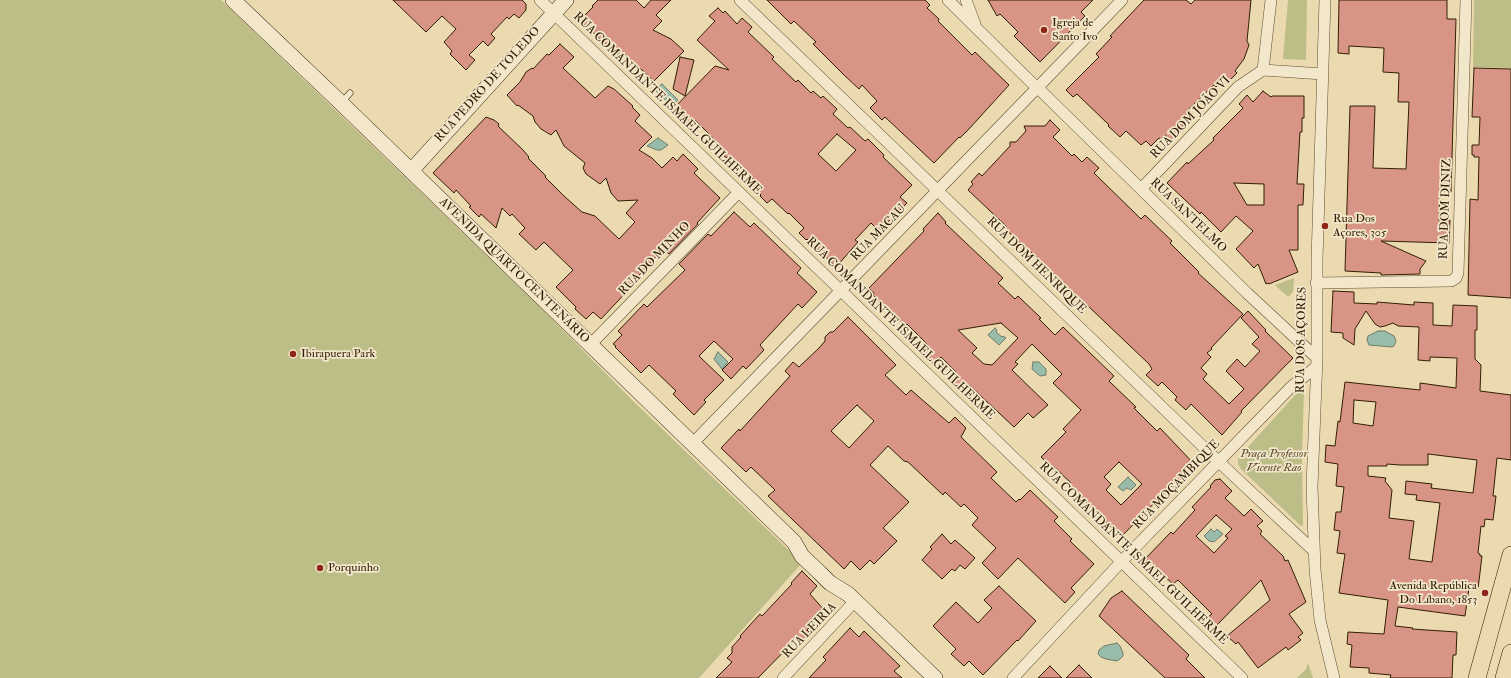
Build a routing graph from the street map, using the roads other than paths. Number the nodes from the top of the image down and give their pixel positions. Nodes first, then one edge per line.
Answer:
1 (233, 0) edge
2 (540, 0) edge
3 (566, 0) edge
4 (740, 0) edge
5 (948, 0) edge
6 (966, 0) edge
7 (1122, 0) edge
8 (1271, 0) edge
9 (1324, 0) edge
10 (1466, 0) edge
11 (553, 13) junction
12 (976, 27) junction
13 (1263, 70) junction
14 (1323, 74) junction
15 (1038, 88) junction
16 (411, 170) junction
17 (1141, 189) junction
18 (938, 190) junction
19 (739, 192) junction
20 (1316, 283) junction
21 (842, 291) junction
22 (590, 345) junction
23 (1316, 363) junction
24 (692, 444) junction
25 (1218, 461) junction
26 (1314, 551) junction
27 (1511, 555) edge
28 (1122, 562) junction
29 (1511, 571) edge
30 (852, 598) junction
31 (1511, 601) edge
32 (1511, 653) edge
33 (782, 678) edge
34 (935, 678) edge
35 (1013, 678) edge
36 (1242, 678) edge
37 (1334, 678) edge
38 (1477, 678) edge
39 (1504, 678) edge

1 - 16 street, AVENIDA QUARTO CENTENÁRIO
2 - 11 street, RUA COMANDANTE ISMAEL GUILHERME
3 - 11 street, RUA PEDRO DE TOLEDO
4 - 18 street, RUA DOM HENRIQUE
5 - 12 street, RUA SANTELMO
6 - 12 street
7 - 15 street, RUA MACAU
8 - 13 street
9 - 14 street, RUA DOS AÇORES
10 - 20 street, RUA DOM DINIZ
11 - 16 street, RUA PEDRO DE TOLEDO
11 - 19 street, RUA COMANDANTE ISMAEL GUILHERME
12 - 15 street, RUA SANTELMO
13 - 14 street
13 - 17 street, RUA DOM JOÃO VI
14 - 20 street, RUA DOS AÇORES
15 - 17 street, RUA SANTELMO
15 - 18 street, RUA MACAU
16 - 22 street, AVENIDA QUARTO CENTENÁRIO
17 - 23 street, RUA SANTELMO
18 - 21 street, RUA MACAU
18 - 25 street, RUA DOM HENRIQUE
19 - 21 street, RUA COMANDANTE ISMAEL GUILHERME
19 - 22 street, RUA DO MINHO
20 - 23 street, RUA DOS AÇORES
21 - 24 street, RUA MACAU
21 - 28 street, RUA COMANDANTE ISMAEL GUILHERME
22 - 24 street, AVENIDA QUARTO CENTENÁRIO
23 - 25 street, RUA MOÇAMBIQUE
23 - 26 street, RUA DOS AÇORES
24 - 30 street, AVENIDA QUARTO CENTENÁRIO
25 - 26 street, RUA DOM HENRIQUE
25 - 28 street, RUA MOÇAMBIQUE
26 - 37 street, RUA DOS AÇORES
27 - 38 main road
28 - 35 street, RUA MOÇAMBIQUE
28 - 36 street, RUA COMANDANTE ISMAEL GUILHERME
29 - 31 main road
30 - 33 street, RUA LEIRIA
30 - 34 street, AVENIDA QUARTO CENTENÁRIO
32 - 39 main road

